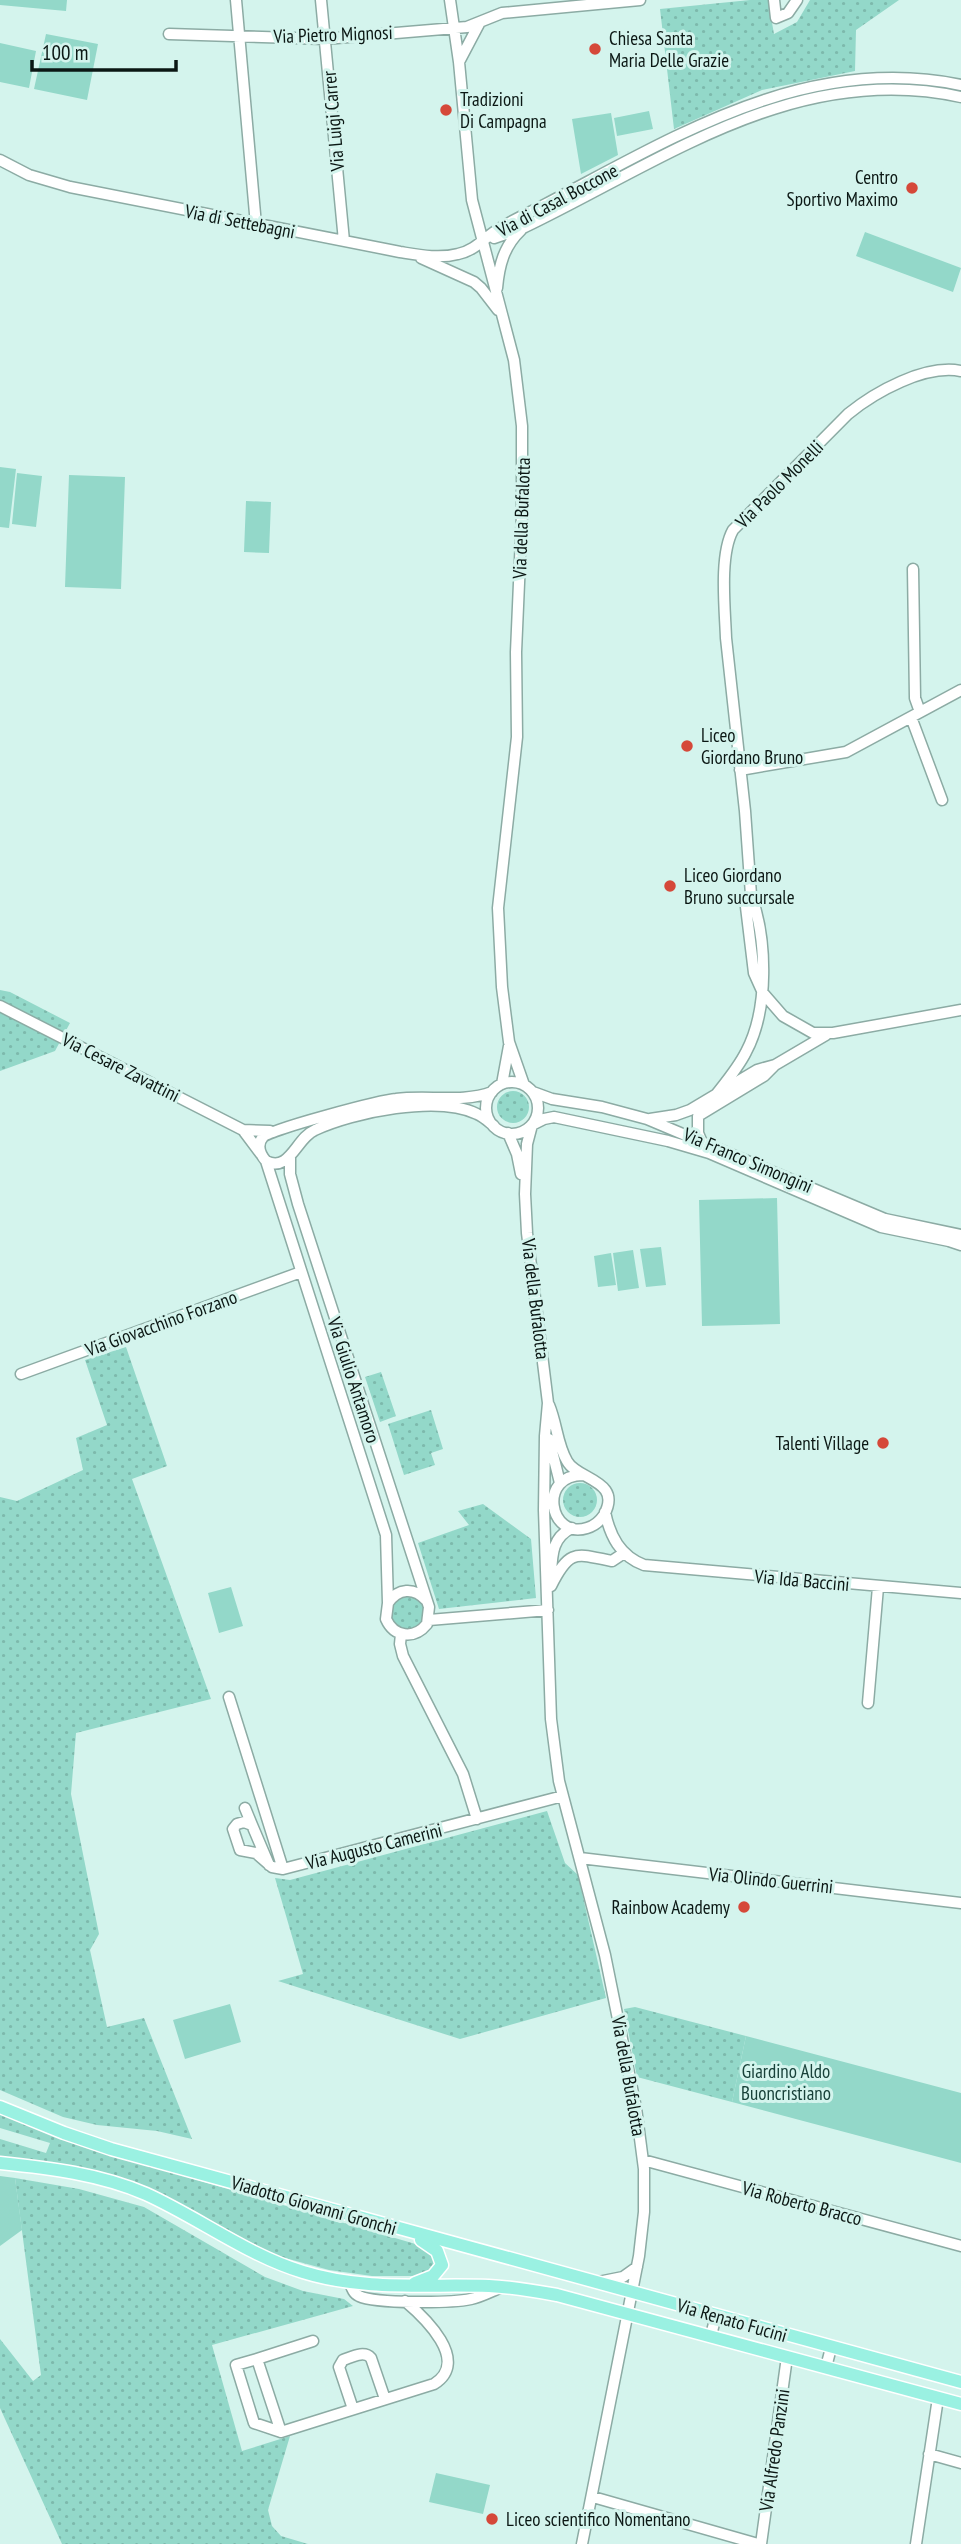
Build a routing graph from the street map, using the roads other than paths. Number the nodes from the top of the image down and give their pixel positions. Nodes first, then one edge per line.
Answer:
1 (236, 0) edge
2 (321, 0) edge
3 (450, 0) edge
4 (636, 0) edge
5 (774, 0) edge
6 (797, 0) edge
7 (479, 24) junction
8 (454, 27) junction
9 (169, 34) dead end
10 (240, 37) junction
11 (326, 39) junction
12 (459, 62) junction
13 (961, 85) edge
14 (961, 97) edge
15 (0, 160) edge
16 (256, 225) junction
17 (525, 227) junction
18 (344, 242) junction
19 (482, 242) junction
20 (412, 254) junction
21 (496, 294) junction
22 (503, 317) junction
23 (961, 371) edge
24 (913, 569) dead end
25 (961, 690) edge
26 (916, 715) junction
27 (740, 770) junction
28 (942, 800) dead end
29 (763, 993) junction
30 (0, 1006) edge
31 (961, 1010) edge
32 (827, 1034) junction
33 (509, 1042) junction
34 (775, 1065) junction
35 (502, 1084) junction
36 (528, 1088) junction
37 (492, 1092) junction
38 (715, 1096) junction
39 (602, 1107) junction
40 (698, 1116) junction
41 (647, 1119) junction
42 (532, 1125) junction
43 (494, 1126) junction
44 (600, 1126) junction
45 (613, 1129) junction
46 (243, 1130) junction
47 (275, 1130) junction
48 (677, 1130) junction
49 (508, 1133) junction
50 (701, 1140) junction
51 (291, 1155) junction
52 (263, 1158) junction
53 (526, 1195) junction
54 (961, 1235) edge
55 (961, 1245) edge
56 (301, 1272) junction
57 (20, 1374) dead end
58 (548, 1403) junction
59 (546, 1423) junction
60 (584, 1475) junction
61 (560, 1483) junction
62 (554, 1508) junction
63 (605, 1512) junction
64 (572, 1528) junction
65 (544, 1548) junction
66 (624, 1553) junction
67 (551, 1586) junction
68 (878, 1587) junction
69 (961, 1594) edge
70 (426, 1600) junction
71 (388, 1603) junction
72 (548, 1611) junction
73 (429, 1620) junction
74 (401, 1634) junction
75 (229, 1696) dead end
76 (868, 1703) dead end
77 (563, 1796) junction
78 (245, 1808) dead end
79 (477, 1819) junction
80 (223, 1820) dead end
81 (252, 1825) junction
82 (233, 1829) junction
83 (580, 1858) junction
84 (269, 1865) junction
85 (283, 1869) junction
86 (961, 1903) edge
87 (0, 2106) edge
88 (643, 2160) junction
89 (0, 2163) edge
90 (378, 2223) junction
91 (961, 2246) edge
92 (637, 2267) junction
93 (350, 2283) junction
94 (596, 2283) junction
95 (387, 2286) junction
96 (502, 2287) junction
97 (632, 2292) junction
98 (405, 2301) junction
99 (438, 2301) junction
100 (628, 2313) junction
101 (716, 2316) junction
102 (432, 2328) junction
103 (711, 2335) junction
104 (313, 2341) dead end
105 (831, 2348) junction
106 (787, 2357) junction
107 (257, 2359) junction
108 (826, 2367) junction
109 (961, 2382) edge
110 (938, 2398) junction
111 (385, 2399) junction
112 (961, 2404) edge
113 (353, 2409) junction
114 (281, 2432) junction
115 (929, 2454) junction
116 (961, 2463) edge
117 (593, 2497) junction
118 (582, 2544) edge
119 (759, 2544) edge
120 (916, 2544) edge

1 - 10 street
2 - 11 street, Via Luigi Carrer
3 - 8 street, Via della Bufalotta
4 - 7 street, Via Pietro Mignosi
5 - 6 street
7 - 8 street, Via Pietro Mignosi
7 - 12 street
8 - 11 street, Via Pietro Mignosi
8 - 12 street, Via della Bufalotta
9 - 10 street, Via Pietro Mignosi
10 - 11 street, Via Pietro Mignosi
10 - 16 street
11 - 18 street, Via Luigi Carrer
12 - 19 street, Via della Bufalotta
13 - 19 street, Via di Casal Boccone
14 - 17 street, Via di Casal Boccone
15 - 16 street, Via di Settebagni
16 - 18 street, Via di Settebagni
17 - 19 street, Via di Casal Boccone
17 - 21 street
18 - 20 street, Via di Settebagni
19 - 20 street, Via di Settebagni
19 - 21 street, Via della Bufalotta
20 - 22 street
21 - 22 street, Via della Bufalotta
22 - 33 street, Via della Bufalotta
23 - 27 street, Via Paolo Monelli
24 - 26 street
25 - 26 street
26 - 27 street
26 - 28 street
27 - 29 street, Via Paolo Monelli
29 - 32 street
29 - 38 street
30 - 46 street, Via Cesare Zavattini
31 - 32 street
32 - 34 street
33 - 35 street, Via della Bufalotta
33 - 36 street, Via della Bufalotta
34 - 38 street
34 - 40 street
35 - 36 street
35 - 37 street
36 - 39 street, Via Franco Simongini
36 - 42 street
37 - 43 street
37 - 47 street, Via Cesare Zavattini
38 - 41 street
39 - 41 street, Via Franco Simongini
39 - 44 street
40 - 48 street
40 - 50 street
41 - 48 street, Via Franco Simongini
42 - 44 street, Via Franco Simongini
42 - 49 street
42 - 53 street, Via della Bufalotta
43 - 49 street
43 - 51 street
44 - 45 street, Via Franco Simongini
45 - 48 street
45 - 55 street, Via Franco Simongini
46 - 47 street, Via Cesare Zavattini
46 - 52 street, Via Cesare Zavattini
47 - 51 street
47 - 52 street
48 - 50 street, Via Franco Simongini
49 - 53 street, Via della Bufalotta
50 - 54 street, Via Franco Simongini
51 - 52 street
51 - 70 street, Via Giulio Antamoro
52 - 56 street, Via Giulio Antamoro
53 - 58 street, Via della Bufalotta
56 - 57 street, Via Giovacchino Forzano
56 - 71 street, Via Giulio Antamoro
58 - 59 street, Via della Bufalotta
58 - 60 street, Via della Bufalotta
59 - 61 street, Via della Bufalotta
59 - 65 street, Via della Bufalotta
60 - 61 street
60 - 63 street, Via della Bufalotta
61 - 62 street, Via della Bufalotta
62 - 64 street
62 - 65 street, Via della Bufalotta
63 - 64 street
63 - 66 street
64 - 67 street, Via della Bufalotta
65 - 72 street, Via della Bufalotta
66 - 67 street
66 - 68 street, Via Ida Baccini
67 - 72 street, Via della Bufalotta
68 - 69 street, Via Ida Baccini
68 - 76 street
70 - 71 street
70 - 73 street, Via Giulio Antamoro
71 - 74 street, Via Giulio Antamoro
72 - 73 street
72 - 77 street, Via della Bufalotta
73 - 74 street
74 - 79 street
75 - 85 street, Via Augusto Camerini
77 - 79 street, Via Augusto Camerini
77 - 83 street, Via della Bufalotta
78 - 81 street
79 - 85 street, Via Augusto Camerini
80 - 82 street
81 - 82 street
81 - 84 street
82 - 84 street
83 - 86 street, Via Olindo Guerrini
83 - 88 street, Via della Bufalotta
84 - 85 street
87 - 90 main road, Viadotto Giovanni Gronchi
88 - 91 street, Via Roberto Bracco
88 - 92 street, Via della Bufalotta
89 - 93 main road
90 - 94 main road, Viadotto Giovanni Gronchi
90 - 95 main road
92 - 94 street
92 - 97 street, Via della Bufalotta
93 - 95 main road
93 - 98 street
94 - 97 main road, Viadotto Giovanni Gronchi
95 - 96 main road
96 - 99 street
96 - 100 main road
97 - 100 street, Via della Bufalotta
97 - 101 main road, Via Renato Fucini
98 - 99 street
98 - 102 street
99 - 102 street
100 - 103 main road, Via Renato Fucini
100 - 117 street, Via della Bufalotta
101 - 103 street
101 - 105 main road, Via Renato Fucini
102 - 111 street
103 - 106 main road, Via Renato Fucini
104 - 107 street
105 - 108 street
105 - 109 main road, Via Renato Fucini
106 - 108 main road, Via Renato Fucini
106 - 119 street, Via Alfredo Panzini
107 - 114 street
107 - 114 street
108 - 110 main road, Via Renato Fucini
110 - 112 main road, Via Renato Fucini
110 - 115 street
111 - 113 street
111 - 113 street
113 - 114 street
115 - 116 street
115 - 120 street
117 - 118 street, Via della Bufalotta
117 - 119 street

